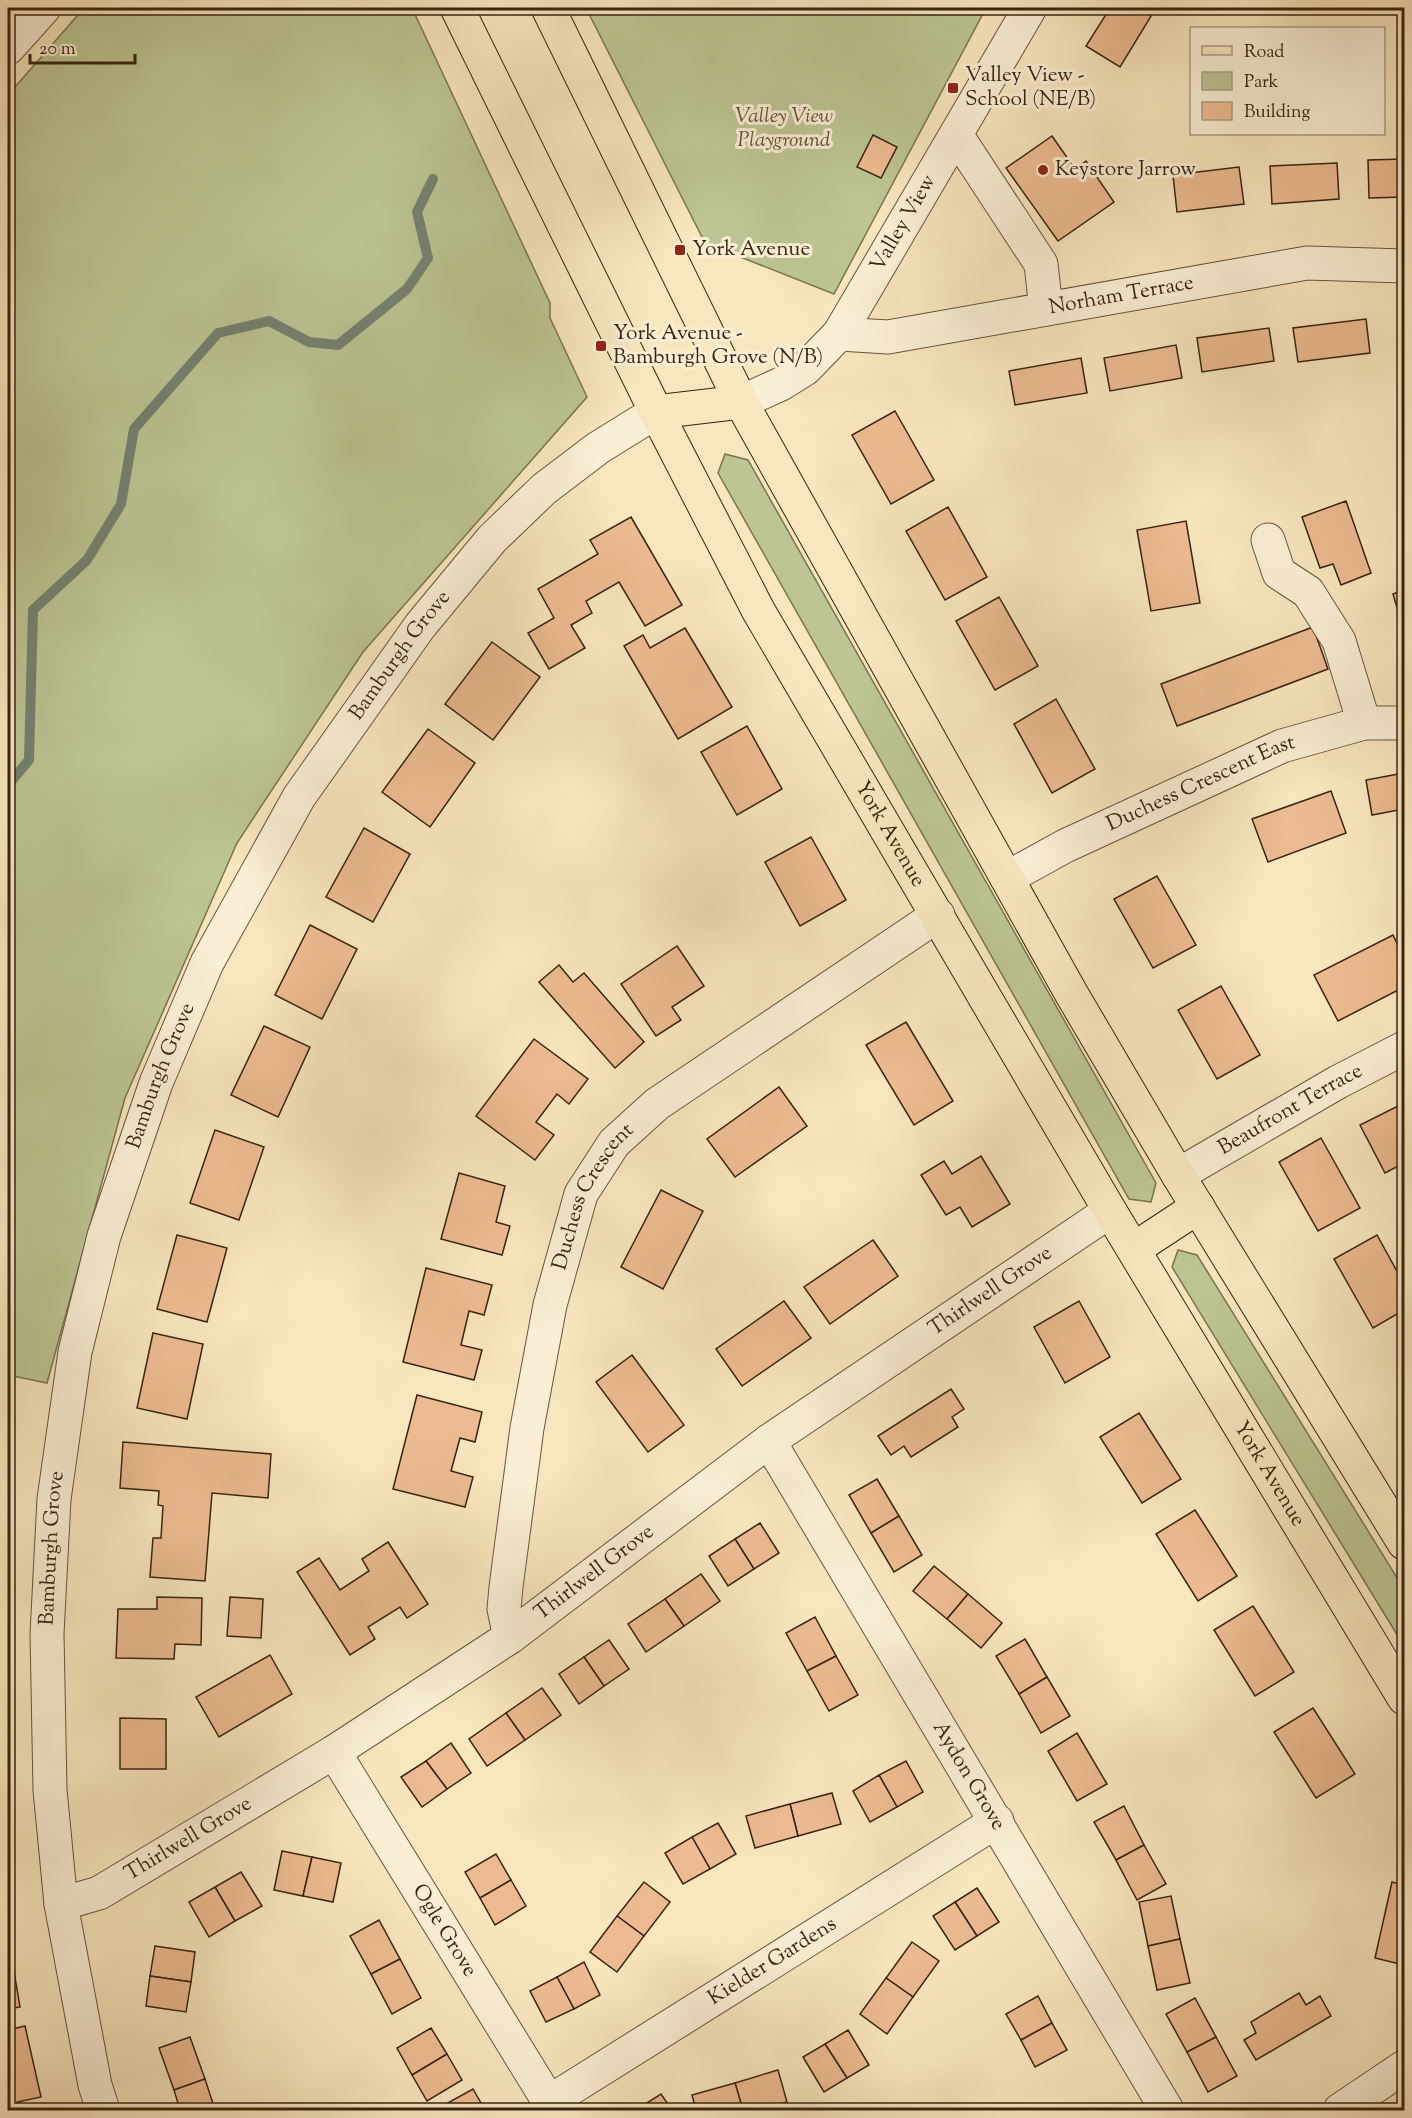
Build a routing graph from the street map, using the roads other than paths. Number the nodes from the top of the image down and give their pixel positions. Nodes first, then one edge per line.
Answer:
1 (44, 8) edge
2 (458, 8) edge
3 (548, 8) edge
4 (1030, 8) edge
5 (8, 48) edge
6 (957, 136) junction
7 (1404, 266) edge
8 (1046, 309) junction
9 (839, 334) junction
10 (741, 402) junction
11 (656, 412) junction
12 (1268, 540) dead end
13 (1364, 723) junction
14 (1404, 723) edge
15 (1007, 878) junction
16 (938, 915) junction
17 (1404, 1048) edge
18 (1178, 1174) junction
19 (1198, 1207) junction
20 (1110, 1210) junction
21 (1134, 1249) junction
22 (769, 1441) junction
23 (1404, 1543) edge
24 (510, 1637) junction
25 (1404, 1698) edge
26 (334, 1752) junction
27 (997, 1821) junction
28 (61, 1904) junction
29 (1404, 2067) edge
30 (552, 2106) edge
31 (103, 2110) edge
32 (1167, 2110) edge
33 (1340, 2110) edge

1 - 5 street
2 - 11 main road, York Avenue
3 - 10 main road
4 - 6 street, Valley View
6 - 8 street
6 - 9 street, Valley View
7 - 8 street, Norham Terrace
8 - 9 street, Norham Terrace
9 - 10 street, Valley View
10 - 11 main road
10 - 15 main road
11 - 16 main road, York Avenue
11 - 28 street, Bamburgh Grove
12 - 13 street
13 - 14 street, Duchess Crescent East
13 - 15 street, Duchess Crescent East
15 - 18 main road
16 - 20 main road, York Avenue
16 - 24 street, Duchess Crescent
17 - 18 street, Beaufront Terrace
18 - 19 main road
19 - 21 main road
19 - 23 main road
20 - 21 main road, York Avenue
20 - 22 street, Thirlwell Grove
21 - 25 main road, York Avenue
22 - 24 street, Thirlwell Grove
22 - 27 street, Aydon Grove
24 - 26 street, Thirlwell Grove
26 - 28 street, Thirlwell Grove
26 - 30 street, Ogle Grove
27 - 30 street, Kielder Gardens
27 - 32 street, Aydon Grove
28 - 31 street, Bamburgh Grove
29 - 33 street

